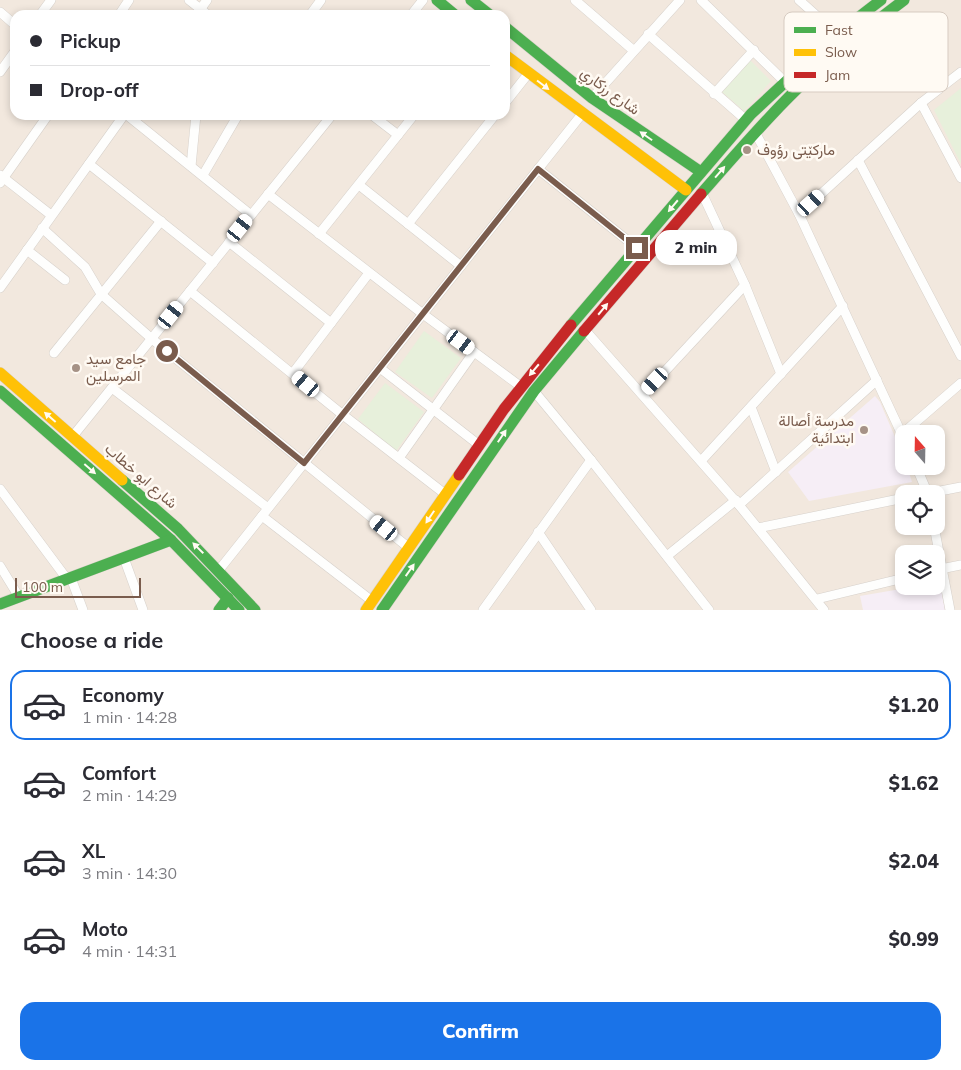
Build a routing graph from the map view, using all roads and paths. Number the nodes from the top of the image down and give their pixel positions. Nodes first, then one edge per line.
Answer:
1 (423, 0) edge
2 (437, 0) edge
3 (471, 0) edge
4 (575, 0) edge
5 (701, 0) edge
6 (798, 0) edge
7 (881, 0) edge
8 (904, 0) edge
9 (677, 1) edge
10 (415, 10) edge
11 (450, 10) edge
12 (484, 10) edge
13 (0, 12) edge
14 (812, 12) edge
15 (865, 12) edge
16 (889, 12) edge
17 (10, 20) edge
18 (510, 32) edge
19 (648, 34) junction
20 (634, 50) junction
21 (754, 50) junction
22 (10, 57) edge
23 (510, 59) edge
24 (0, 72) edge
25 (961, 72) edge
26 (528, 74) junction
27 (784, 81) edge
28 (948, 82) edge
29 (784, 83) edge
30 (795, 92) edge
31 (934, 92) edge
32 (714, 94) junction
33 (510, 97) edge
34 (592, 98) junction
35 (766, 100) junction
36 (921, 102) junction
37 (776, 110) junction
38 (582, 114) junction
39 (44, 120) edge
40 (122, 120) edge
41 (132, 120) edge
42 (196, 120) edge
43 (234, 120) edge
44 (328, 120) edge
45 (379, 120) edge
46 (410, 120) edge
47 (491, 120) edge
48 (746, 120) junction
49 (755, 132) junction
50 (398, 134) junction
51 (665, 149) junction
52 (858, 160) junction
53 (89, 164) junction
54 (191, 166) junction
55 (653, 166) junction
56 (538, 169) junction
57 (701, 172) junction
58 (203, 176) junction
59 (1, 178) edge
60 (961, 178) edge
61 (358, 185) junction
62 (686, 190) junction
63 (702, 193) junction
64 (268, 194) junction
65 (799, 214) junction
66 (51, 215) junction
67 (251, 215) junction
68 (161, 221) junction
69 (408, 224) junction
70 (42, 228) junction
71 (319, 234) junction
72 (229, 242) junction
73 (637, 248) junction
74 (27, 250) junction
75 (213, 263) junction
76 (461, 266) junction
77 (369, 273) junction
78 (65, 280) dead end
79 (745, 285) junction
80 (0, 288) edge
81 (190, 291) junction
82 (101, 294) junction
83 (843, 306) junction
84 (423, 314) junction
85 (331, 323) junction
86 (585, 330) junction
87 (152, 338) junction
88 (550, 350) junction
89 (474, 352) junction
90 (54, 353) dead end
91 (961, 356) edge
92 (560, 359) junction
93 (380, 368) junction
94 (0, 373) edge
95 (293, 373) junction
96 (781, 374) junction
97 (878, 380) junction
98 (961, 383) edge
99 (520, 386) junction
100 (112, 388) junction
101 (0, 391) edge
102 (534, 391) junction
103 (643, 395) junction
104 (751, 407) junction
105 (433, 410) junction
106 (343, 415) junction
107 (898, 425) edge
108 (915, 425) edge
109 (73, 436) junction
110 (479, 445) junction
111 (400, 458) junction
112 (591, 460) junction
113 (701, 461) junction
114 (304, 463) junction
115 (776, 472) junction
116 (961, 486) edge
117 (945, 490) edge
118 (1, 493) edge
119 (445, 494) junction
120 (895, 500) edge
121 (738, 502) junction
122 (268, 508) junction
123 (262, 516) junction
124 (758, 528) junction
125 (538, 532) junction
126 (171, 540) junction
127 (409, 548) junction
128 (667, 556) junction
129 (124, 558) junction
130 (0, 566) edge
131 (961, 566) edge
132 (945, 569) edge
133 (219, 570) junction
134 (69, 579) junction
135 (895, 580) edge
136 (945, 592) edge
137 (19, 597) junction
138 (228, 598) junction
139 (817, 598) junction
140 (5, 605) edge
141 (369, 606) edge
142 (83, 610) edge
143 (144, 610) edge
144 (219, 610) edge
145 (239, 610) edge
146 (255, 610) edge
147 (382, 610) edge
148 (483, 610) edge
149 (591, 610) edge
150 (709, 610) edge
151 (824, 610) edge
152 (950, 610) edge

1 - 10 street
2 - 11 street
3 - 12 street
4 - 20 street
5 - 21 street
6 - 14 street
7 - 15 street
8 - 16 street
9 - 19 street
13 - 17 street
18 - 34 street, شارع رزكاري
19 - 20 street
19 - 32 street
20 - 34 street
21 - 27 street
21 - 32 street
22 - 24 street
23 - 26 street
25 - 28 street
26 - 33 street
26 -> 38 street
29 - 35 street
30 - 37 street
31 - 36 street
32 - 48 street
51 -> 34 street, شارع رزكاري
35 - 37 street
35 - 48 street
36 - 52 street
36 - 60 street
37 - 49 street
38 - 55 street
38 - 56 street
39 - 59 street
40 - 53 street
41 - 54 street
42 - 54 street
43 - 58 street
44 - 64 street
45 - 50 street
46 - 50 street
47 - 69 street
48 - 57 street
63 -> 49 street
49 - 65 street
50 - 61 street
51 - 55 street
51 - 57 street, شارع رزكاري
52 - 65 street
52 - 91 street
53 - 66 street
53 - 68 street
54 - 58 street
55 - 62 street
56 - 73 street
56 - 76 street
57 - 62 street
58 - 67 street
59 - 66 street
61 - 69 street
61 - 71 street
62 -> 73 street
63 - 79 street
86 -> 63 street
64 - 67 street
64 - 71 street
65 - 83 street
66 - 70 street
67 - 72 street
68 - 75 street
68 - 82 street
69 - 76 street
70 - 74 street
70 - 82 street
71 - 77 street
72 - 75 street
72 - 85 street
73 - 88 street
74 - 78 street
74 - 80 street
75 - 81 street
76 - 84 street
77 - 84 street
77 - 85 street
79 - 96 street
79 - 103 street
81 - 87 street
81 - 95 street
82 - 87 street
82 - 90 street
83 - 96 street
83 - 97 street
84 - 89 street
84 - 93 street
85 - 95 street
86 - 92 street
86 - 103 street
87 - 100 street
87 - 114 street
88 - 92 street
88 -> 99 street
89 - 99 street
89 - 105 street
92 - 102 street
93 - 105 street
93 - 106 street
109 -> 94 street, شارع ابو خطاب
95 - 106 street
96 - 104 street
97 - 107 street
97 - 115 street
98 - 108 street
99 - 110 street
100 - 109 street
100 - 122 street
101 -> 126 street, شارع ابو خطاب
102 - 112 street
147 -> 102 street
103 - 113 street
104 - 113 street
104 - 115 street
105 - 110 street
105 - 111 street
106 - 111 street
106 - 114 street
133 -> 109 street, شارع ابو خطاب
110 - 119 street
111 - 119 street
112 - 125 street
112 - 128 street
113 - 121 street
114 - 122 street
114 - 127 street
115 - 121 street
116 - 117 street
118 - 134 street
119 -> 127 street
120 - 124 street
121 - 124 street
121 - 128 street
122 - 123 street
123 - 133 street
123 - 141 street
124 - 139 street
125 - 148 street
125 - 149 street
126 - 129 street
126 - 138 street, شارع ابو خطاب
127 - 141 street
128 - 150 street
129 - 134 street
129 - 143 street
130 - 137 street
131 - 132 street
133 - 146 street, شارع ابو خطاب
134 - 137 street
134 - 142 street
135 - 139 street
136 - 152 street
137 - 140 street
138 - 144 street
138 - 145 street, شارع ابو خطاب
139 - 151 street

